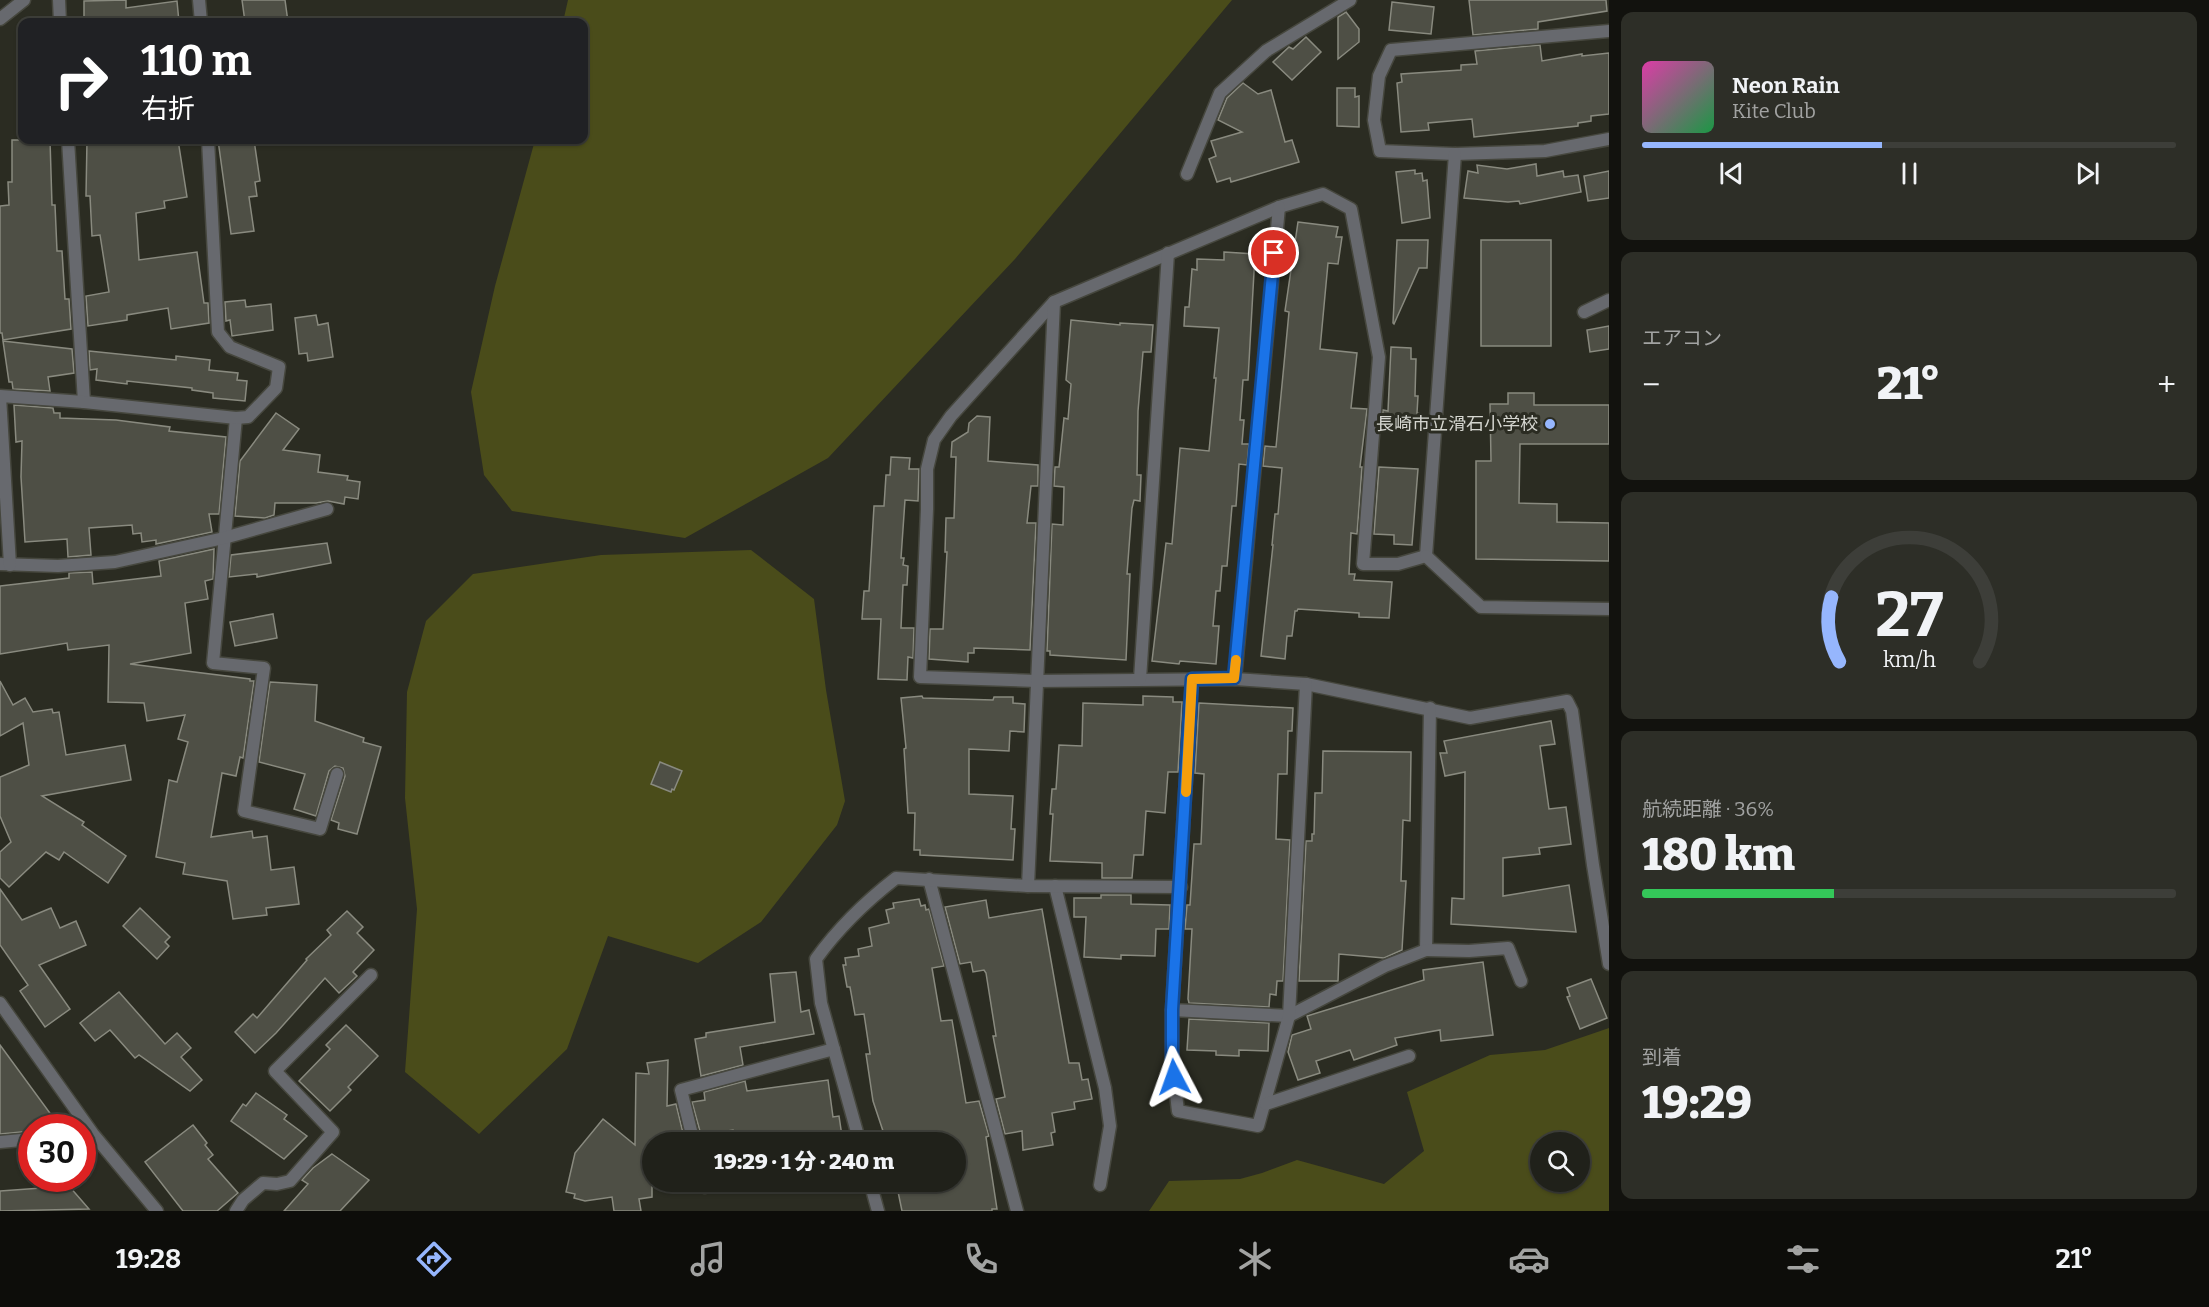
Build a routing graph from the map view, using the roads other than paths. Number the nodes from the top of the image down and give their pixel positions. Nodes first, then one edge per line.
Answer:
1 (24, 0) edge
2 (59, 0) edge
3 (199, 0) edge
4 (1350, 0) edge
5 (60, 18) edge
6 (201, 18) edge
7 (0, 19) edge
8 (1609, 31) edge
9 (1609, 139) edge
10 (68, 144) edge
11 (208, 144) edge
12 (1455, 154) junction
13 (1187, 174) dead end
14 (1279, 207) junction
15 (1168, 253) junction
16 (1609, 300) edge
17 (1054, 302) junction
18 (1584, 312) dead end
19 (84, 402) junction
20 (236, 418) junction
21 (327, 509) dead end
22 (224, 538) junction
23 (1426, 555) junction
24 (5, 565) edge
25 (1609, 609) edge
26 (1234, 678) junction
27 (1140, 679) junction
28 (1192, 679) junction
29 (1037, 681) junction
30 (1306, 684) junction
31 (1430, 708) junction
32 (338, 774) dead end
33 (929, 879) junction
34 (1028, 886) junction
35 (1055, 886) junction
36 (1181, 887) junction
37 (1426, 950) junction
38 (1609, 964) edge
39 (371, 975) dead end
40 (1521, 981) dead end
41 (0, 1003) edge
42 (1172, 1010) junction
43 (1289, 1016) junction
44 (6, 1019) edge
45 (834, 1049) junction
46 (1409, 1056) dead end
47 (1266, 1104) junction
48 (73, 1114) edge
49 (691, 1132) edge
50 (857, 1132) edge
51 (18, 1140) edge
52 (0, 1142) edge
53 (96, 1144) edge
54 (1100, 1185) dead end
55 (873, 1192) edge
56 (157, 1211) edge
57 (236, 1211) edge
58 (878, 1211) edge
59 (1017, 1211) edge

1 - 7 street
2 - 5 street
3 - 6 street
4 - 13 street
8 - 12 street
9 - 12 street
10 - 19 street
11 - 20 street
12 - 23 street
14 - 15 street
14 - 23 street
14 - 26 street
15 - 17 street
15 - 27 street
16 - 18 street
17 - 29 street
17 - 29 street
19 - 20 street
19 - 24 street
20 - 22 street
21 - 22 street
22 - 24 street
22 - 32 street
23 - 25 street
26 - 28 street
26 - 30 street
27 - 28 street
27 - 29 street
28 - 36 street
29 - 34 street
30 - 31 street
30 - 43 street
31 - 37 street
31 - 38 street
33 - 34 street
33 - 45 street
33 - 59 street
34 - 35 street
35 - 36 street
35 - 54 street
36 - 42 street
37 - 40 street
37 - 43 street
39 - 57 street
41 - 44 street
42 - 43 street
42 - 47 street
43 - 47 street
44 - 48 street
45 - 49 street
45 - 50 street
46 - 47 street
51 - 52 street
53 - 56 street
55 - 58 street

